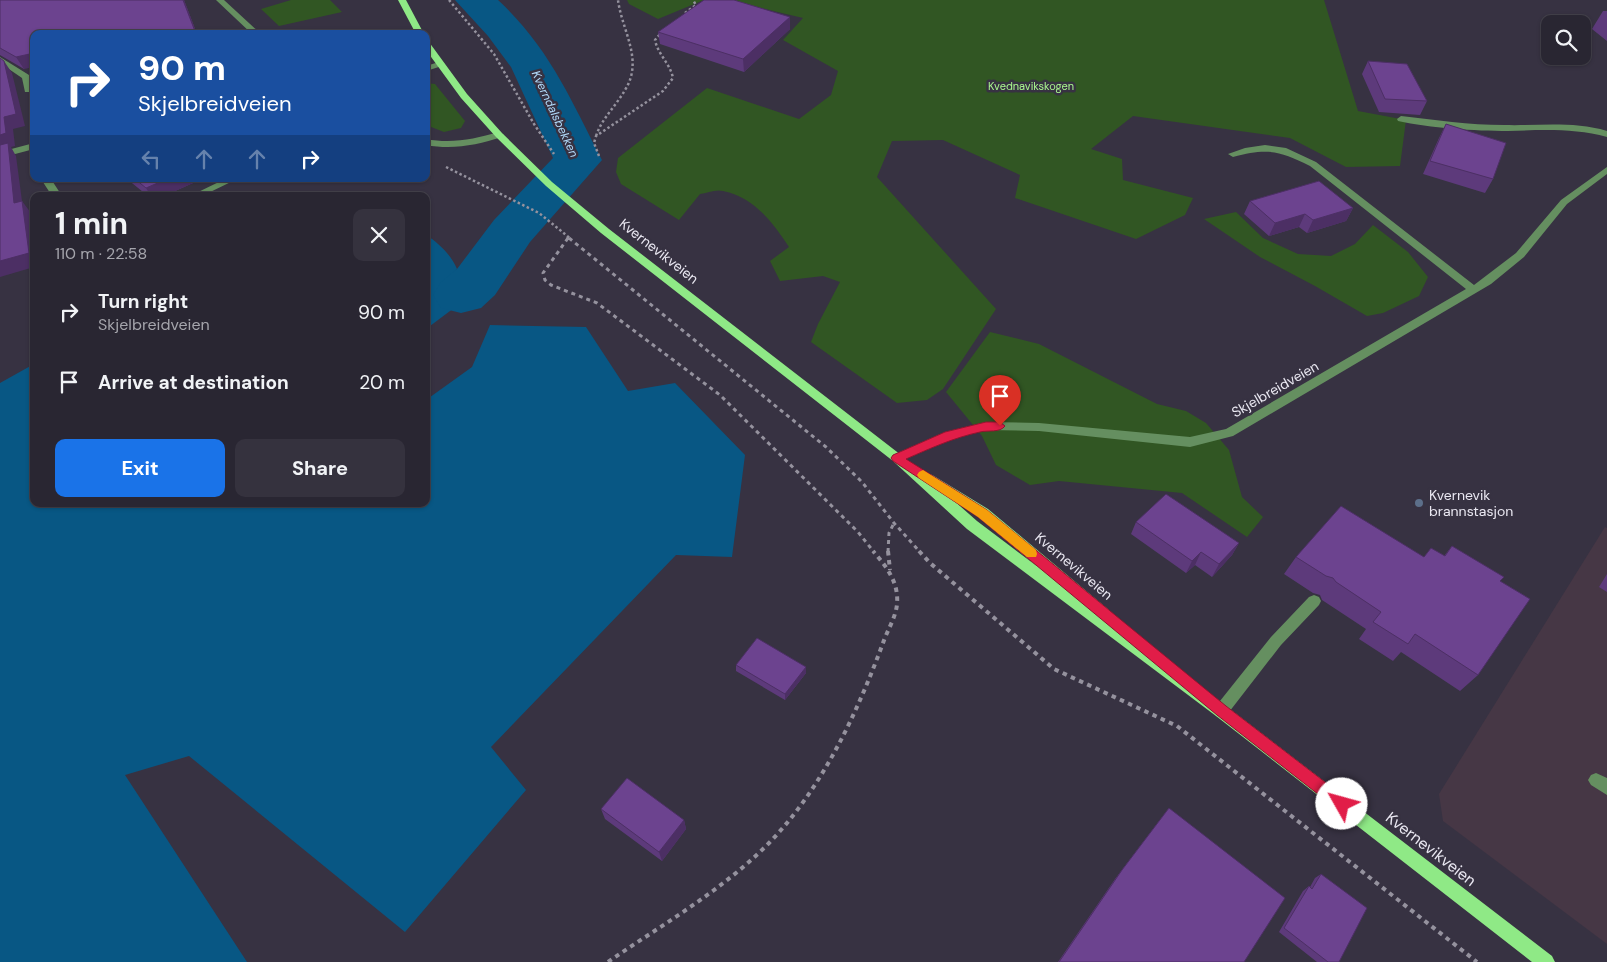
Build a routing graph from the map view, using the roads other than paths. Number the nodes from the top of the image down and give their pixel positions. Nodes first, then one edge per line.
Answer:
1 (220, 0) edge
2 (402, 0) edge
3 (253, 30) edge
4 (418, 30) edge
5 (430, 50) edge
6 (0, 59) edge
7 (439, 64) junction
8 (430, 67) edge
9 (28, 90) dead end
10 (1401, 119) dead end
11 (1607, 134) edge
12 (499, 136) junction
13 (430, 142) edge
14 (30, 147) edge
15 (1233, 154) dead end
16 (0, 155) edge
17 (1607, 170) edge
18 (225, 182) edge
19 (204, 192) edge
20 (1474, 290) junction
21 (897, 458) junction
22 (1314, 601) dead end
23 (1222, 711) junction
24 (1546, 962) edge

1 - 3 street
2 - 4 main road
5 - 7 main road, Kvernevikveien
6 - 9 street
7 - 8 street
7 - 12 main road, Kvernevikveien
10 - 11 street
12 - 13 street
12 - 21 main road, Kvernevikveien
14 - 16 street
15 - 20 street
17 - 20 street, Skjelbreidveien
18 - 19 street
20 - 21 street, Skjelbreidveien
21 - 23 main road, Kvernevikveien
22 - 23 street
23 - 24 main road, Kvernevikveien

